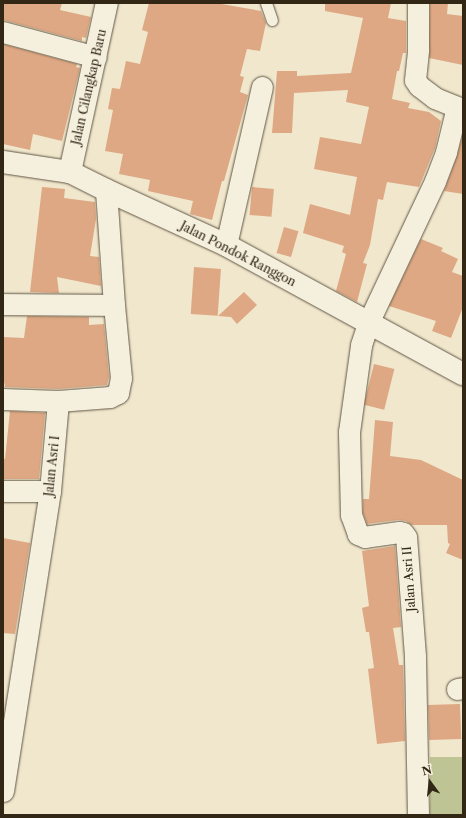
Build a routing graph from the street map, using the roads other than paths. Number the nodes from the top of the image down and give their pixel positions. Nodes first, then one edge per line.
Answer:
1 (107, 3) edge
2 (266, 3) edge
3 (418, 3) edge
4 (272, 20) dead end
5 (3, 32) edge
6 (96, 57) junction
7 (262, 87) dead end
8 (458, 120) edge
9 (3, 162) edge
10 (70, 172) junction
11 (106, 190) junction
12 (226, 245) junction
13 (3, 304) edge
14 (114, 305) junction
15 (368, 323) junction
16 (463, 374) edge
17 (3, 399) edge
18 (58, 401) junction
19 (3, 491) edge
20 (50, 491) junction
21 (3, 791) edge
22 (418, 815) edge

1 - 6 street, Jalan Cilangkap Baru
2 - 4 lane
3 - 8 street
5 - 6 street
6 - 10 street, Jalan Cilangkap Baru
7 - 12 street
8 - 15 street, Jalan Asri II
9 - 10 street, Jalan Pondok Ranggon
10 - 11 street, Jalan Pondok Ranggon
11 - 12 street, Jalan Pondok Ranggon
11 - 14 street
12 - 15 street, Jalan Pondok Ranggon
13 - 14 street
14 - 18 street
15 - 16 street, Jalan Pondok Ranggon
15 - 22 street, Jalan Asri II
17 - 18 street
18 - 20 street, Jalan Asri I
19 - 20 street
20 - 21 street, Jalan Asri I

